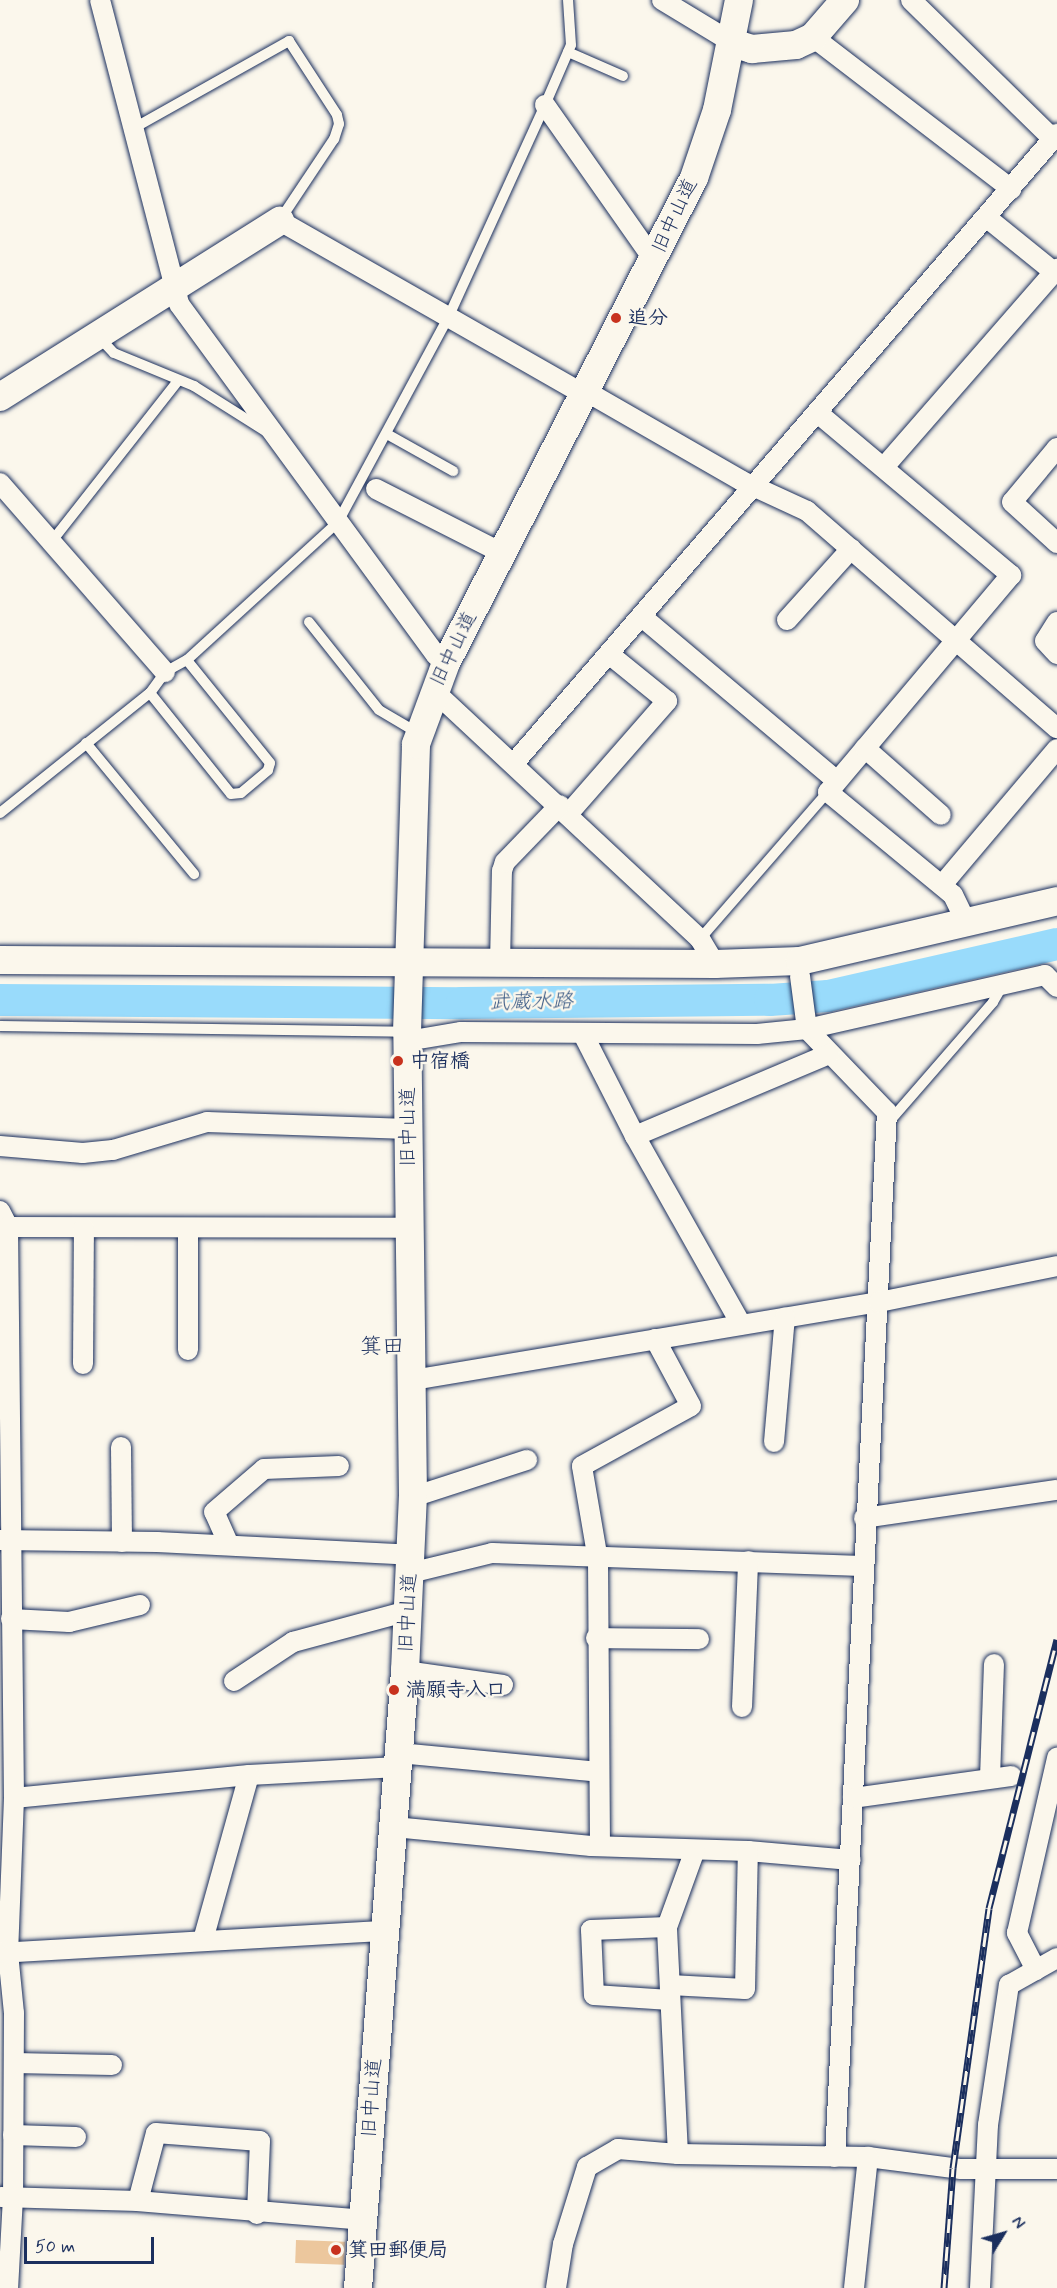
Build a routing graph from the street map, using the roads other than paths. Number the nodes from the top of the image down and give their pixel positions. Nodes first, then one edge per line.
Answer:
1 (99, 0) edge
2 (568, 0) edge
3 (662, 0) edge
4 (739, 0) edge
5 (845, 0) edge
6 (911, 0) edge
7 (813, 37) junction
8 (733, 43) junction
9 (568, 52) junction
10 (623, 76) dead end
11 (544, 105) junction
12 (134, 128) junction
13 (1055, 137) edge
14 (1011, 189) junction
15 (986, 217) junction
16 (280, 221) junction
17 (654, 260) junction
18 (1056, 271) edge
19 (172, 290) junction
20 (448, 318) junction
21 (98, 336) junction
22 (178, 381) junction
23 (585, 394) junction
24 (0, 398) edge
25 (819, 414) junction
26 (387, 434) junction
27 (276, 436) junction
28 (1057, 448) edge
29 (884, 467) junction
30 (453, 471) dead end
31 (0, 483) edge
32 (755, 485) junction
33 (376, 489) dead end
34 (338, 522) junction
35 (52, 541) junction
36 (1057, 543) edge
37 (851, 549) junction
38 (502, 553) junction
39 (641, 616) junction
40 (787, 620) dead end
41 (309, 622) dead end
42 (1057, 622) edge
43 (956, 640) junction
44 (609, 654) junction
45 (1057, 654) edge
46 (187, 660) junction
47 (446, 663) junction
48 (165, 672) junction
49 (434, 691) junction
50 (150, 693) junction
51 (1057, 729) edge
52 (418, 733) junction
53 (86, 743) junction
54 (865, 748) junction
55 (1057, 749) edge
56 (515, 762) junction
57 (832, 787) junction
58 (564, 809) junction
59 (0, 813) edge
60 (941, 815) dead end
61 (194, 874) dead end
62 (942, 885) junction
63 (1057, 901) edge
64 (967, 924) junction
65 (700, 939) junction
66 (0, 960) edge
67 (500, 964) junction
68 (715, 964) junction
69 (408, 967) junction
70 (800, 968) junction
71 (1053, 978) edge
72 (1003, 985) junction
73 (806, 1023) junction
74 (0, 1026) edge
75 (407, 1033) junction
76 (583, 1034) junction
77 (829, 1054) junction
78 (887, 1124) junction
79 (408, 1129) junction
80 (635, 1136) junction
81 (0, 1146) edge
82 (3, 1222) edge
83 (84, 1228) junction
84 (188, 1228) junction
85 (408, 1228) junction
86 (1057, 1266) edge
87 (879, 1302) junction
88 (785, 1317) junction
89 (741, 1324) junction
90 (656, 1339) junction
91 (188, 1350) dead end
92 (82, 1364) dead end
93 (413, 1380) junction
94 (774, 1442) dead end
95 (121, 1447) dead end
96 (527, 1460) dead end
97 (339, 1466) dead end
98 (1057, 1490) edge
99 (413, 1497) junction
100 (864, 1518) junction
101 (6, 1540) edge
102 (122, 1542) junction
103 (229, 1545) junction
104 (598, 1560) junction
105 (748, 1561) junction
106 (410, 1564) junction
107 (862, 1566) junction
108 (140, 1605) dead end
109 (408, 1611) junction
110 (11, 1619) junction
111 (596, 1638) junction
112 (699, 1640) dead end
113 (994, 1664) dead end
114 (405, 1671) junction
115 (234, 1681) dead end
116 (503, 1685) dead end
117 (742, 1707) dead end
118 (1057, 1758) edge
119 (399, 1760) junction
120 (6, 1762) edge
121 (599, 1772) junction
122 (249, 1775) junction
123 (1011, 1776) dead end
124 (990, 1778) junction
125 (1054, 1780) edge
126 (14, 1798) junction
127 (853, 1798) junction
128 (394, 1827) junction
129 (600, 1846) junction
130 (695, 1850) junction
131 (748, 1851) junction
132 (851, 1860) junction
133 (666, 1927) junction
134 (384, 1931) junction
135 (203, 1940) junction
136 (4, 1953) edge
137 (1057, 1958) edge
138 (1036, 1970) junction
139 (670, 1992) junction
140 (14, 2063) junction
141 (112, 2065) dead end
142 (13, 2135) junction
143 (76, 2138) dead end
144 (678, 2154) junction
145 (835, 2157) junction
146 (868, 2157) junction
147 (985, 2169) junction
148 (1057, 2169) edge
149 (6, 2197) edge
150 (138, 2201) junction
151 (256, 2214) junction
152 (364, 2220) junction
153 (8, 2288) edge
154 (358, 2288) edge
155 (556, 2288) edge
156 (854, 2288) edge
157 (980, 2288) edge

1 - 12 street
2 - 9 lane
3 - 8 street
4 - 8 main road, 旧中山道
5 - 7 main road
6 - 13 street
7 - 8 main road
7 - 14 street
8 - 17 main road, 旧中山道
9 - 10 lane
9 - 11 lane
11 - 17 street
11 - 20 lane
12 - 16 lane
12 - 19 street
13 - 14 street
14 - 15 street
15 - 18 street
15 - 25 street
16 - 19 main road
16 - 20 street
17 - 23 main road, 旧中山道
18 - 29 street
19 - 21 main road
19 - 27 street
20 - 23 street
20 - 26 lane
21 - 22 lane
21 - 24 main road
22 - 27 lane
22 - 35 lane
23 - 32 street
23 - 38 main road, 旧中山道
25 - 29 street
25 - 32 street
26 - 30 lane
26 - 34 lane
27 - 34 street
28 - 36 street
29 - 43 street
31 - 35 street
32 - 37 street
32 - 39 street
33 - 38 street
34 - 46 lane
34 - 47 street
35 - 48 street
37 - 40 street
37 - 43 street
38 - 47 main road, 旧中山道
39 - 44 street
39 - 57 street
41 - 52 lane
42 - 45 street
43 - 51 street
43 - 54 street
44 - 56 street
44 - 58 street
46 - 48 lane
46 - 50 lane
47 - 49 main road, 旧中山道
48 - 50 lane
49 - 52 main road, 旧中山道
49 - 56 street
50 - 53 lane
52 - 69 main road, 旧中山道
53 - 59 lane
53 - 61 lane
54 - 57 street
54 - 60 street
55 - 62 street
56 - 58 street
57 - 62 street
57 - 65 lane
58 - 65 street
58 - 67 street
62 - 64 street
63 - 64 main road
64 - 70 main road
65 - 68 street
66 - 69 main road
67 - 68 main road
67 - 69 main road
68 - 70 main road
69 - 75 main road, 旧中山道
70 - 73 street
71 - 72 street
72 - 73 street
72 - 78 lane
73 - 76 street
73 - 77 street
74 - 75 lane
75 - 76 street
75 - 79 main road, 旧中山道
76 - 80 street
77 - 78 street
77 - 80 street
78 - 87 street
79 - 81 street
79 - 85 main road, 旧中山道
80 - 89 street
82 - 83 street
82 - 101 street
83 - 84 street
83 - 92 street
84 - 85 street
84 - 91 street
85 - 93 main road, 旧中山道
86 - 87 street
87 - 88 street
87 - 100 street
88 - 89 street
88 - 94 street
89 - 90 street
90 - 93 street
90 - 104 street
93 - 99 main road, 旧中山道
95 - 102 street
96 - 99 street
97 - 103 street
98 - 100 street
99 - 106 main road, 旧中山道
100 - 107 street
101 - 102 street
101 - 110 street
102 - 103 street
103 - 106 street
104 - 105 street
104 - 106 street
104 - 111 street
105 - 107 street
105 - 117 street
106 - 109 main road, 旧中山道
107 - 127 street
108 - 110 street
109 - 114 main road, 旧中山道
109 - 115 street
110 - 120 street
111 - 112 street
111 - 121 street
113 - 124 street
114 - 116 street
114 - 119 main road, 旧中山道
118 - 125 street
119 - 121 street
119 - 122 street
119 - 128 main road, 旧中山道
120 - 126 street
121 - 129 street
122 - 126 street
122 - 135 street
123 - 124 street
124 - 127 street
125 - 138 street
126 - 136 street
127 - 132 street
128 - 129 street
128 - 134 main road, 旧中山道
129 - 130 street
130 - 131 street
130 - 133 street
131 - 132 street
131 - 139 street
132 - 145 street
133 - 139 street
133 - 139 street
134 - 135 street
134 - 152 main road, 旧中山道
135 - 136 street
136 - 140 street
137 - 138 street
138 - 147 street
139 - 144 street
140 - 141 street
140 - 142 street
142 - 143 street
142 - 149 street
144 - 145 street
144 - 155 street
145 - 146 street
146 - 147 street
146 - 156 street
147 - 148 street
147 - 157 street
149 - 150 street
149 - 153 street
150 - 151 street
150 - 151 street
151 - 152 street
152 - 154 main road, 旧中山道

